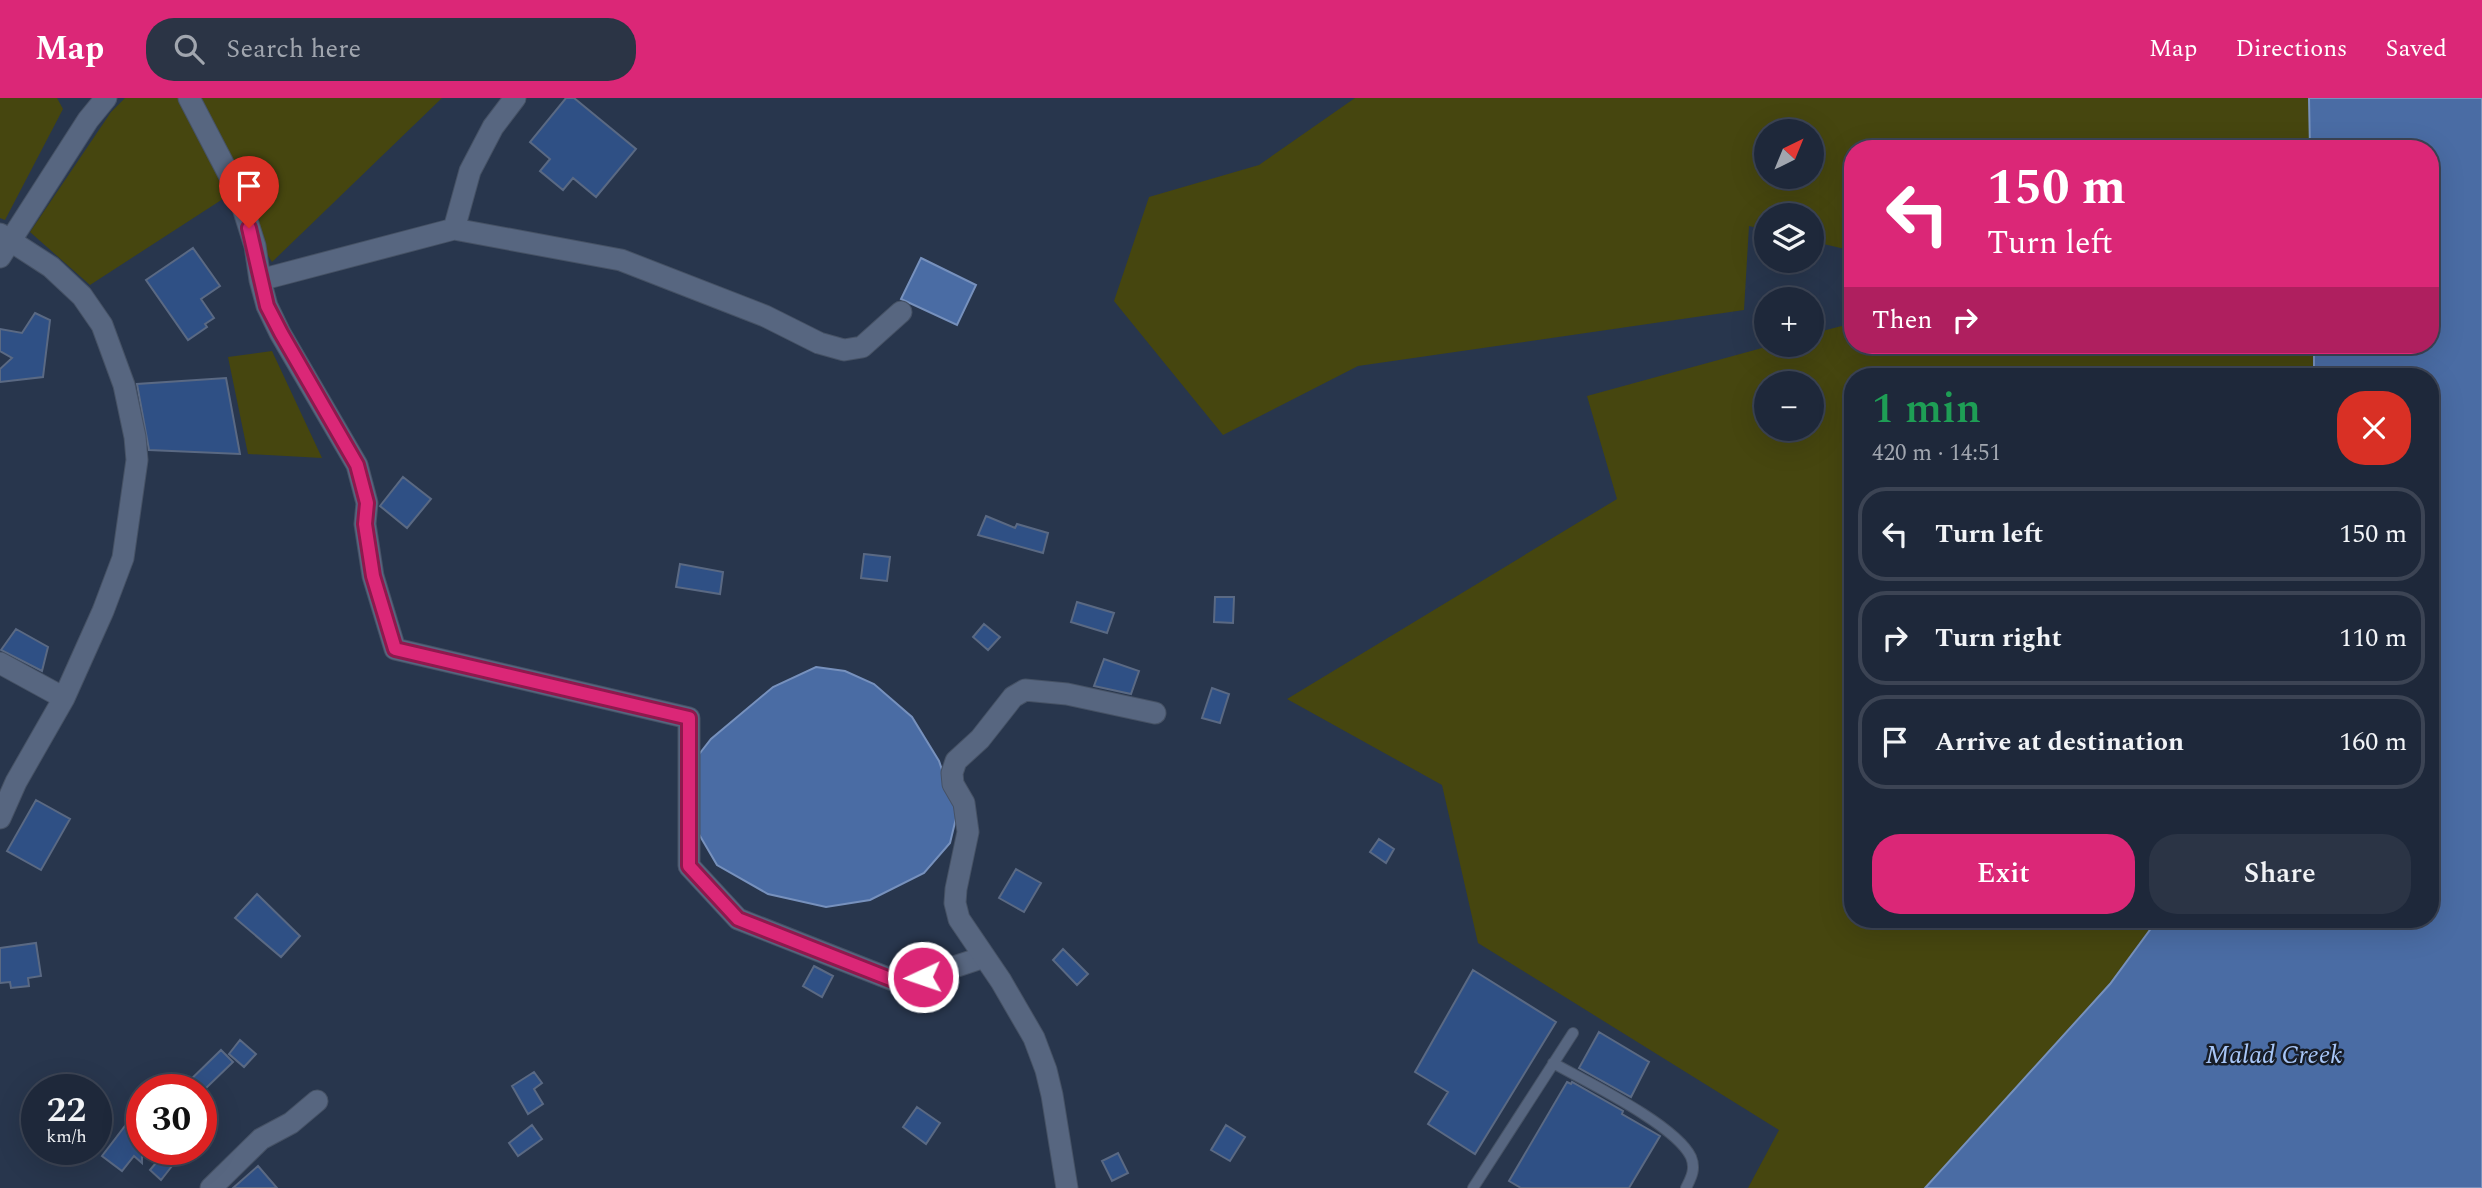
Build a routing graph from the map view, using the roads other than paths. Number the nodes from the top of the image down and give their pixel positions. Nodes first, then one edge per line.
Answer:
1 (106, 98) edge
2 (189, 98) edge
3 (515, 98) edge
4 (454, 229) junction
5 (3, 243) edge
6 (260, 280) junction
7 (901, 313) dead end
8 (0, 663) edge
9 (64, 698) junction
10 (1155, 713) dead end
11 (0, 818) edge
12 (984, 957) junction
13 (1573, 1033) dead end
14 (1553, 1063) junction
15 (317, 1101) dead end
16 (211, 1188) edge
17 (1067, 1188) edge
18 (1472, 1188) edge
19 (1686, 1188) edge

1 - 5 street
2 - 6 street
3 - 4 street
4 - 6 street
4 - 7 street
5 - 9 street
6 - 12 street
8 - 9 street
9 - 11 street
10 - 12 street
12 - 17 street
13 - 14 lane
14 - 18 lane
14 - 19 lane
15 - 16 street

